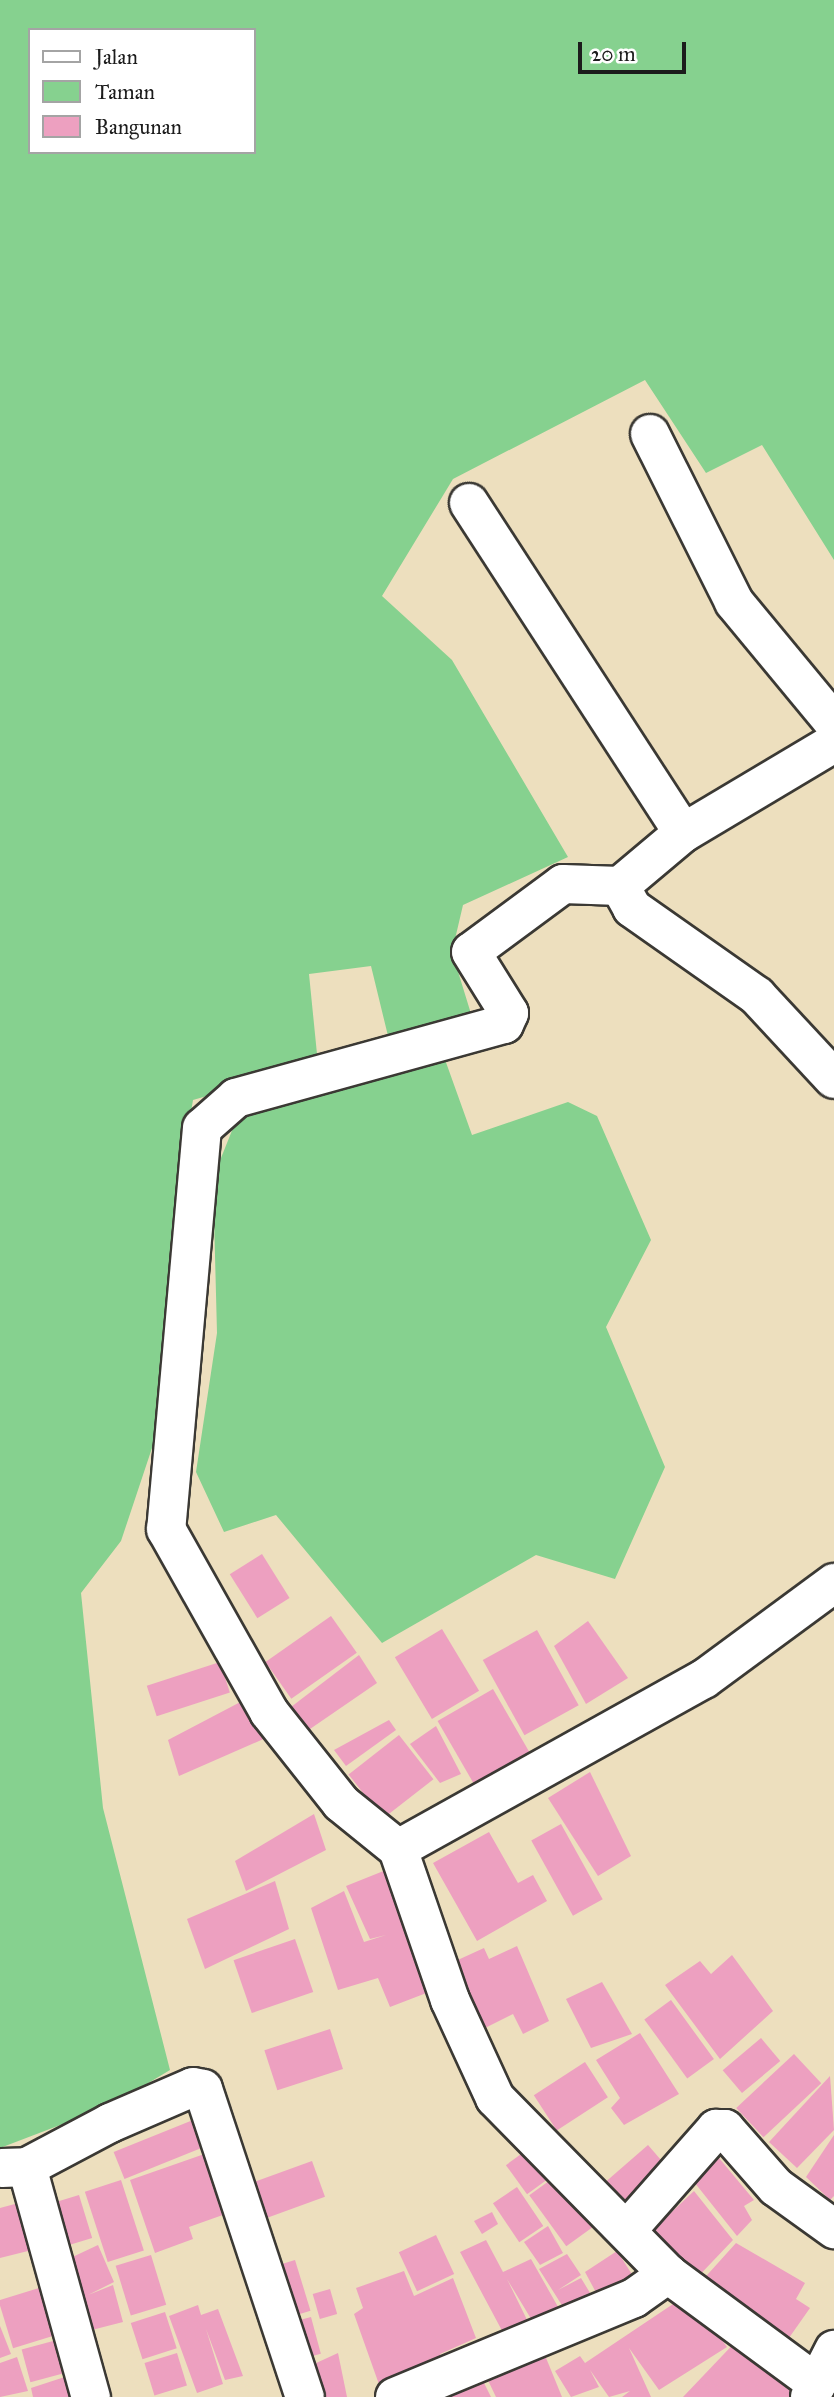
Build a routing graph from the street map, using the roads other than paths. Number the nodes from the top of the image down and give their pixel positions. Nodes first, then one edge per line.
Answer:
1 (650, 434) dead end
2 (469, 503) dead end
3 (834, 723) edge
4 (834, 743) edge
5 (684, 833) junction
6 (620, 886) junction
7 (834, 1079) edge
8 (834, 1583) edge
9 (398, 1849) junction
10 (13, 2168) edge
11 (834, 2229) edge
12 (627, 2230) junction
13 (668, 2274) junction
14 (834, 2350) edge
15 (814, 2390) edge
16 (91, 2397) edge
17 (305, 2397) edge
18 (395, 2397) edge

1 - 3 street
2 - 5 street
4 - 5 street
5 - 6 street
6 - 7 street
6 - 9 street
8 - 9 street
9 - 12 street
10 - 16 street
10 - 17 street
11 - 12 street
12 - 13 street
13 - 15 street
13 - 18 street
14 - 15 street

